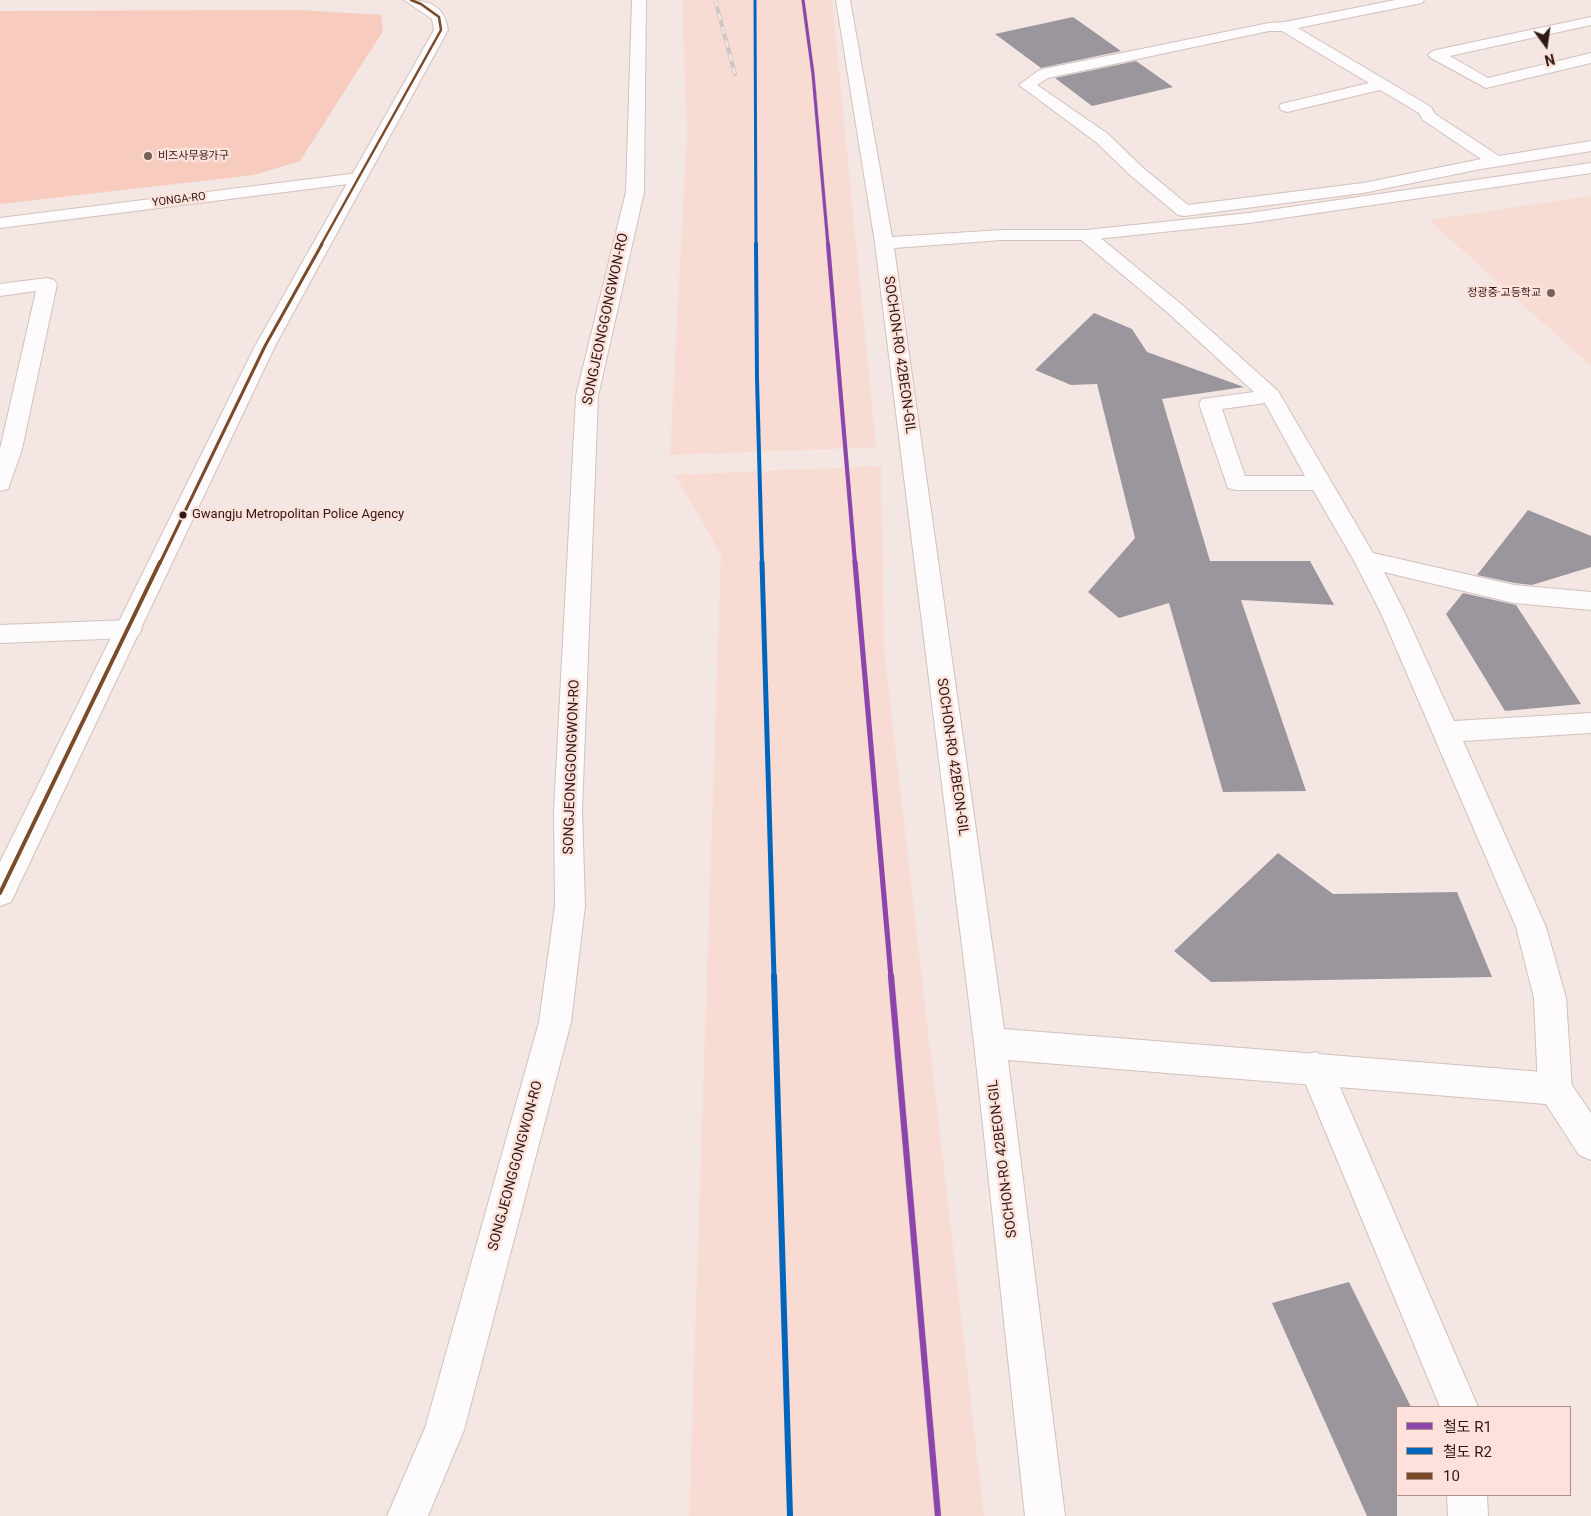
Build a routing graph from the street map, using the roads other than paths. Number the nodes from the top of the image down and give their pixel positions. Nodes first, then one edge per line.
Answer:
1 (410, 0) edge
2 (639, 0) edge
3 (843, 0) edge
4 (1417, 0) edge
5 (1591, 20) edge
6 (1285, 26) junction
7 (1591, 58) edge
8 (1384, 84) junction
9 (1287, 107) dead end
10 (1591, 146) edge
11 (1495, 161) junction
12 (1591, 168) edge
13 (358, 178) junction
14 (0, 223) edge
15 (1086, 235) junction
16 (884, 243) junction
17 (0, 290) edge
18 (1271, 396) junction
19 (5, 450) edge
20 (1320, 483) junction
21 (0, 484) edge
22 (1365, 559) junction
23 (1591, 601) edge
24 (129, 629) junction
25 (0, 634) edge
26 (1591, 723) edge
27 (1444, 732) junction
28 (0, 893) edge
29 (990, 1043) junction
30 (1315, 1068) junction
31 (1555, 1089) junction
32 (1591, 1143) edge
33 (1459, 1406) edge
34 (1468, 1496) edge
35 (407, 1516) edge
36 (1045, 1516) edge
37 (1468, 1516) edge

1 - 13 street
2 - 35 street, SONGJEONGGONGWON-RO
3 - 16 street, SOCHON-RO 42BEON-GIL
4 - 6 street
5 - 7 street
6 - 8 street
6 - 11 street
8 - 9 street
8 - 11 street
10 - 11 street
12 - 15 street
13 - 14 street, YONGA-RO
13 - 24 street
15 - 16 street
15 - 18 street
16 - 29 street, SOCHON-RO 42BEON-GIL
17 - 19 street
18 - 20 street
18 - 20 street
19 - 21 street
20 - 22 street
22 - 23 street
22 - 27 street
24 - 25 street
24 - 28 street
26 - 27 street
27 - 31 street
29 - 30 street
29 - 36 street, SOCHON-RO 42BEON-GIL
30 - 31 street
30 - 33 street
31 - 32 street
34 - 37 street

